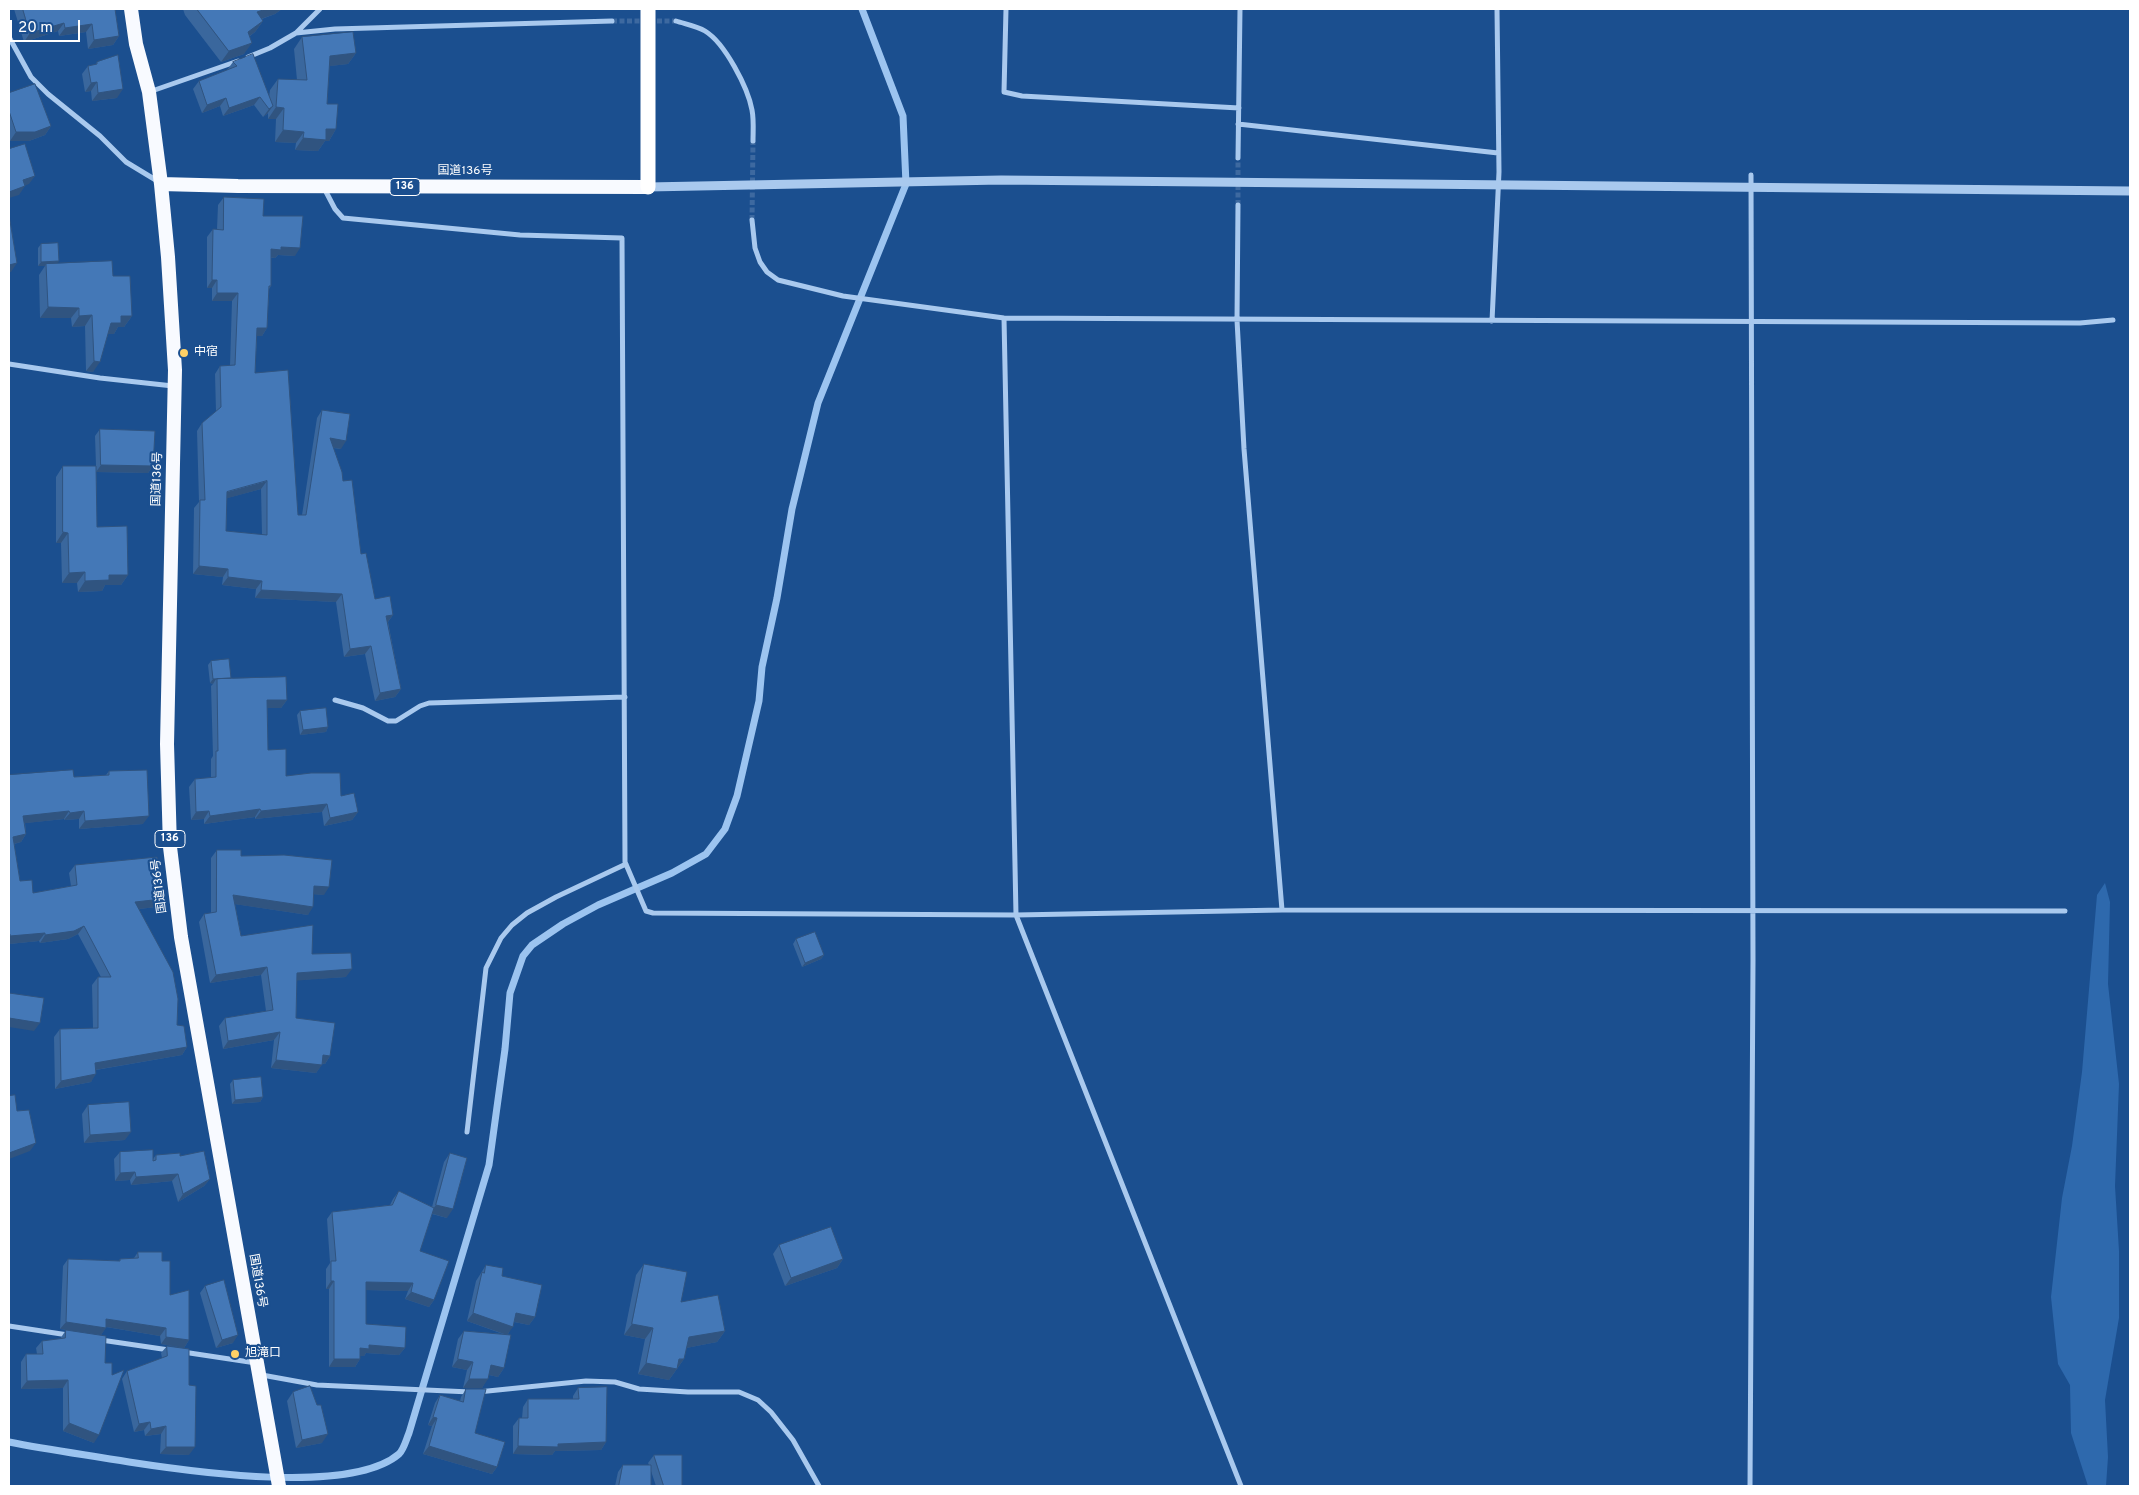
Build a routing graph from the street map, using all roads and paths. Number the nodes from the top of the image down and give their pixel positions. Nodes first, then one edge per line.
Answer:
1 (131, 9) edge
2 (320, 9) edge
3 (648, 9) edge
4 (1006, 9) edge
5 (1240, 9) edge
6 (1497, 9) edge
7 (612, 21) tunnel mouth
8 (676, 21) tunnel mouth
9 (296, 33) junction
10 (9, 37) edge
11 (149, 92) junction
12 (1239, 108) junction
13 (1238, 124) junction
14 (753, 141) tunnel mouth
15 (1498, 153) junction
16 (1238, 158) tunnel mouth
17 (1751, 175) dead end
18 (161, 184) junction
19 (1497, 185) junction
20 (323, 186) junction
21 (1751, 187) junction
22 (648, 188) junction
23 (2130, 191) edge
24 (1238, 205) tunnel mouth
25 (752, 220) tunnel mouth
26 (1004, 318) junction
27 (1237, 320) junction
28 (2113, 320) dead end
29 (1492, 321) junction
30 (1753, 322) junction
31 (9, 364) edge
32 (176, 387) junction
33 (625, 697) junction
34 (335, 700) dead end
35 (627, 866) junction
36 (1282, 910) junction
37 (1752, 911) junction
38 (2065, 912) dead end
39 (1016, 914) junction
40 (467, 1132) dead end
41 (9, 1326) edge
42 (75, 1336) edge
43 (94, 1339) edge
44 (258, 1369) junction
45 (279, 1486) edge
46 (819, 1486) edge
47 (1241, 1486) edge
48 (1750, 1486) edge

1 - 11 highway, 国道136号 / 136
2 - 9 street
3 - 22 highway
4 - 12 street
5 - 12 street
6 - 15 street
7 - 9 street
8 - 14 street
9 - 11 street
10 - 18 street
11 - 18 highway, 国道136号 / 136
12 - 13 street
13 - 15 street
13 - 16 street
15 - 19 street
17 - 21 street
18 - 20 highway, 国道136号 / 136
18 - 32 highway, 国道136号 / 136
19 - 21 street
19 - 22 street
19 - 29 street
20 - 22 highway, 国道136号 / 136
20 - 33 street
21 - 23 street
21 - 30 street
24 - 27 street
25 - 26 street
26 - 27 street
26 - 39 street
27 - 29 street
27 - 36 street
28 - 30 street
29 - 30 street
30 - 37 street
31 - 32 street
32 - 44 highway, 国道136号 / 136
33 - 34 street
33 - 35 street
35 - 39 street
35 - 40 street
36 - 37 street
36 - 39 street
37 - 38 street
37 - 48 street
39 - 47 street
41 - 42 street
43 - 44 street
44 - 45 highway, 国道136号 / 136
44 - 46 street

